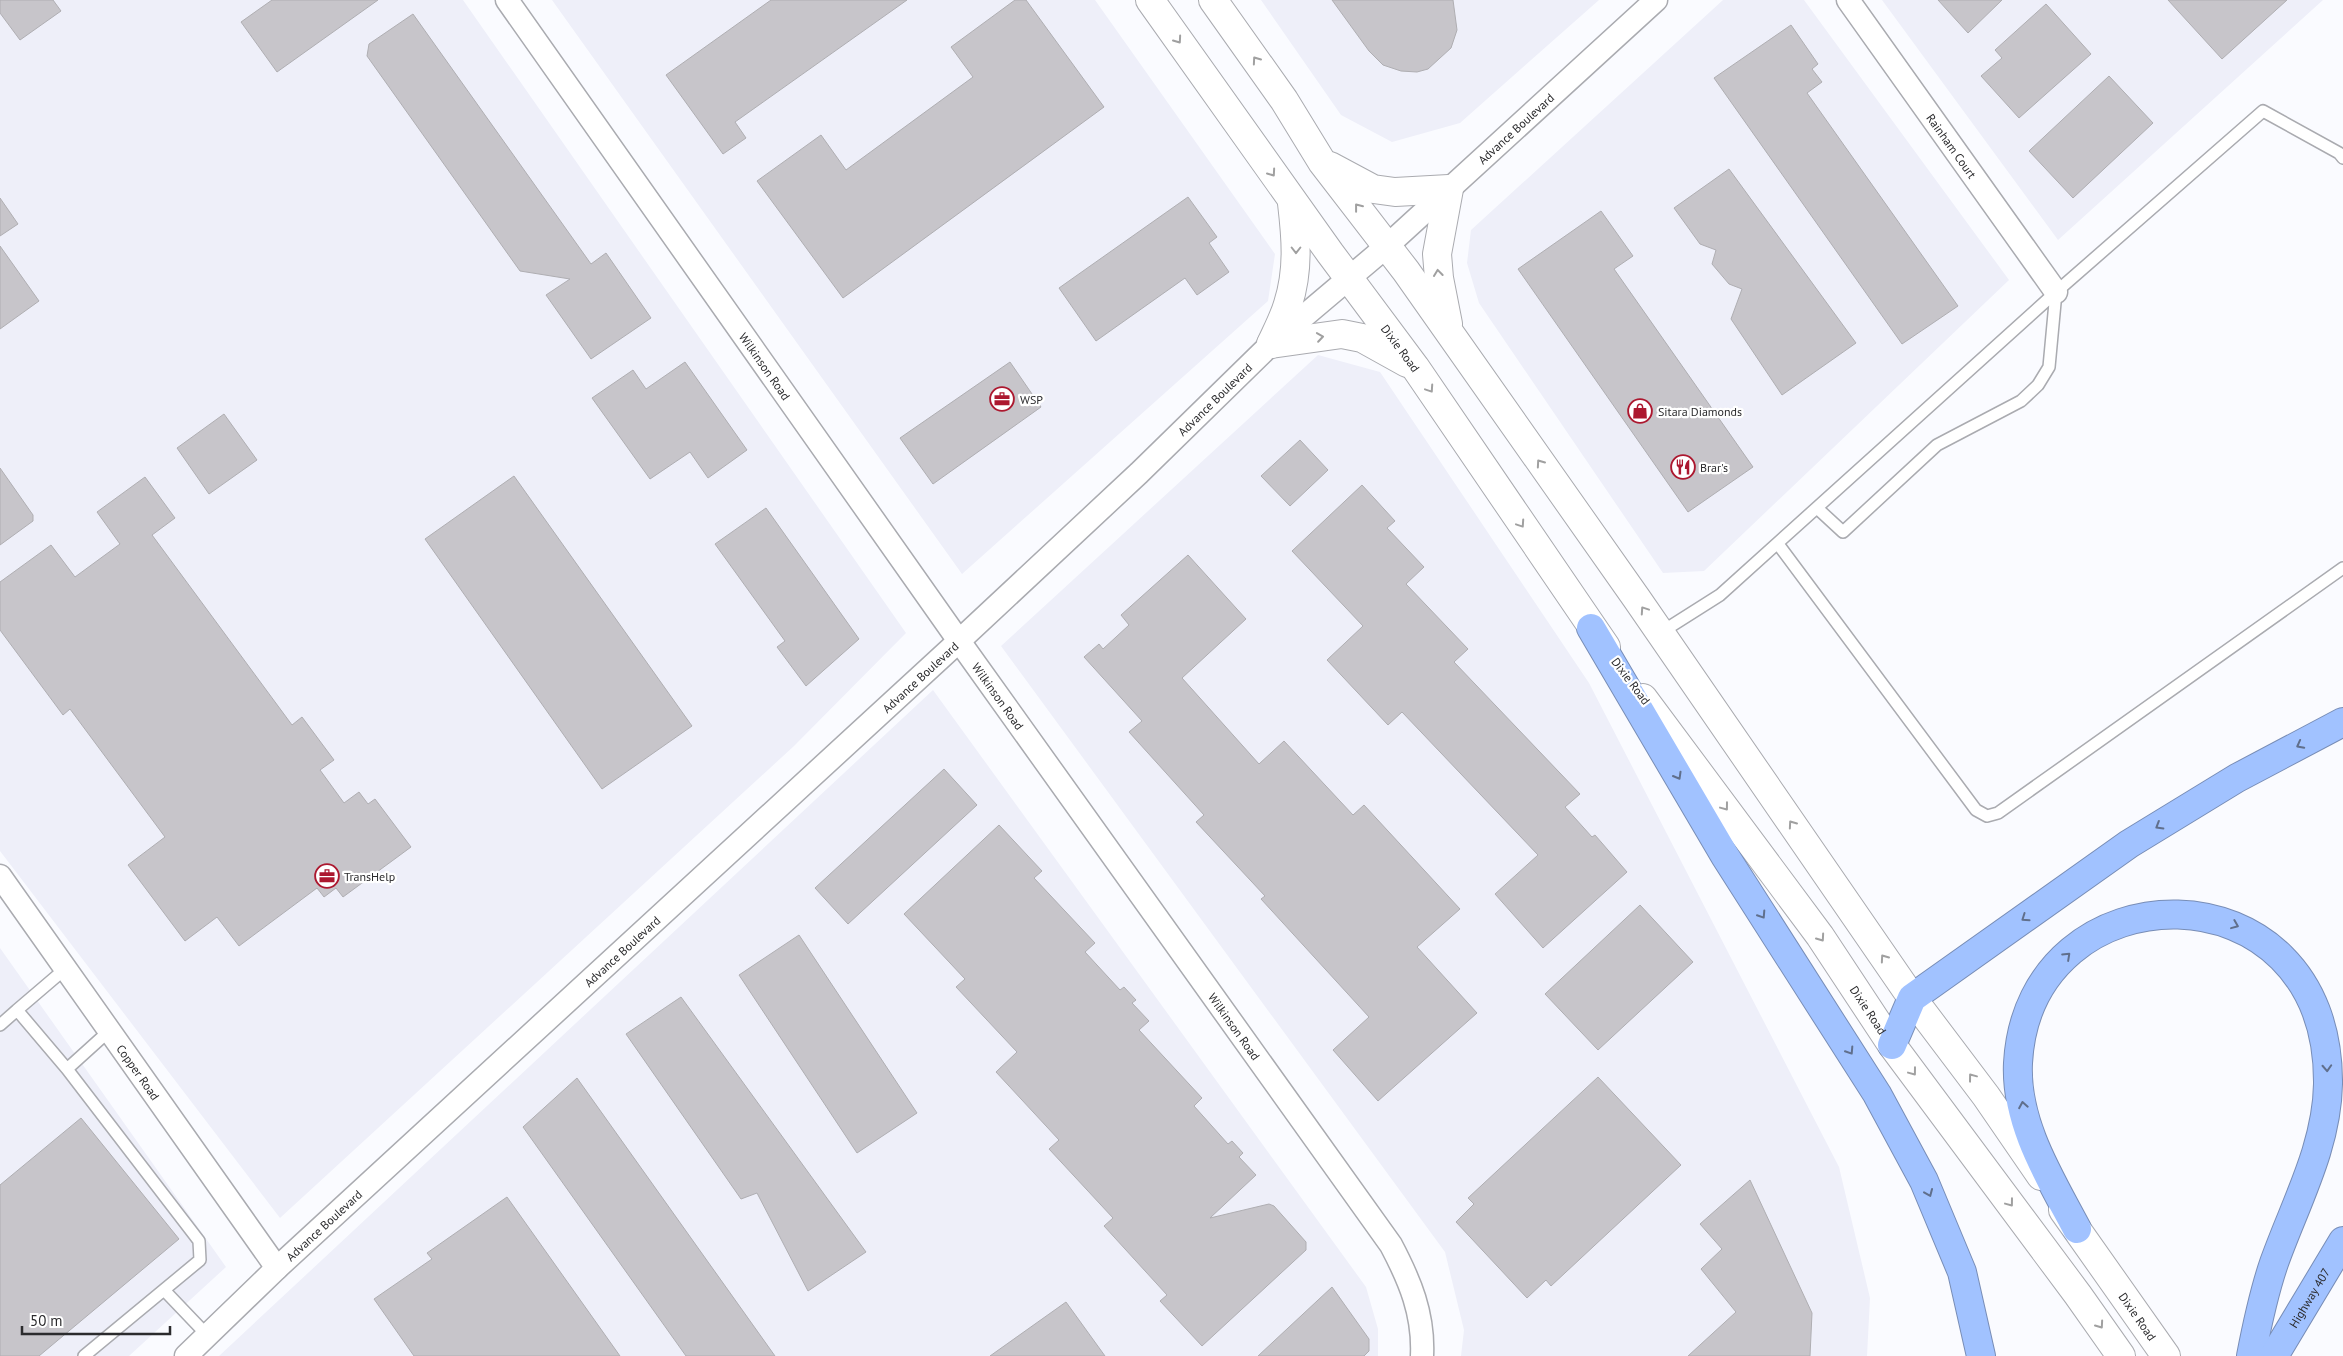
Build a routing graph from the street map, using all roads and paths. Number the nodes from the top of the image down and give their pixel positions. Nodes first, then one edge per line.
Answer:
1 (507, 0) edge
2 (1150, 0) edge
3 (1213, 0) edge
4 (1656, 0) edge
5 (1848, 0) edge
6 (2343, 158) edge
7 (1322, 162) junction
8 (1449, 189) junction
9 (1292, 201) junction
10 (1387, 246) junction
11 (1349, 279) junction
12 (2056, 292) junction
13 (1451, 338) junction
14 (1271, 344) junction
15 (1415, 367) junction
16 (1817, 508) junction
17 (1778, 544) junction
18 (2343, 568) edge
19 (1591, 628) junction
20 (1660, 633) junction
21 (959, 642) junction
22 (2343, 722) edge
23 (0, 876) edge
24 (65, 969) junction
25 (1912, 998) junction
26 (17, 1010) junction
27 (0, 1025) edge
28 (109, 1032) junction
29 (1892, 1045) junction
30 (66, 1069) junction
31 (2077, 1229) junction
32 (2343, 1241) edge
33 (277, 1268) junction
34 (164, 1290) junction
35 (207, 1335) junction
36 (84, 1356) edge
37 (186, 1356) edge
38 (1422, 1356) edge
39 (1981, 1356) edge
40 (2121, 1356) edge
41 (2166, 1356) edge
42 (2251, 1356) edge
43 (2274, 1356) edge

1 - 21 street, Wilkinson Road
2 -> 9 main road, Dixie Road
7 -> 3 main road, Dixie Road
4 - 8 street, Advance Boulevard
5 - 12 street, Rainham Court
6 - 12 lane
7 - 8 main road
10 -> 7 main road, Dixie Road
8 - 10 street, Advance Boulevard
13 -> 8 main road
9 - 11 main road, Dixie Road
9 -> 14 main road
10 - 11 street, Advance Boulevard
10 - 13 main road, Dixie Road
11 - 14 street, Advance Boulevard
11 - 15 main road, Dixie Road
12 - 16 lane
12 - 16 lane
20 -> 13 main road, Dixie Road
14 -> 15 main road
14 - 21 street, Advance Boulevard
15 -> 19 main road, Dixie Road
16 - 17 lane
17 - 18 lane
17 - 20 lane
19 -> 29 main road, Dixie Road
19 -> 39 highway
25 -> 20 main road, Dixie Road
21 - 33 street, Advance Boulevard
21 - 38 street, Wilkinson Road
22 -> 25 highway
23 - 24 street, Copper Road
24 - 26 lane
24 - 28 street, Copper Road
25 - 29 highway
31 -> 25 main road, Dixie Road
26 - 27 lane
26 - 30 lane
28 - 30 lane
28 - 33 street, Copper Road
29 -> 40 main road, Dixie Road
30 - 34 lane
31 - 41 main road, Dixie Road
31 -> 42 highway
32 - 43 highway, Highway 407
33 - 35 street, Advance Boulevard
34 - 35 lane
34 - 36 lane
35 - 37 street, Advance Boulevard

